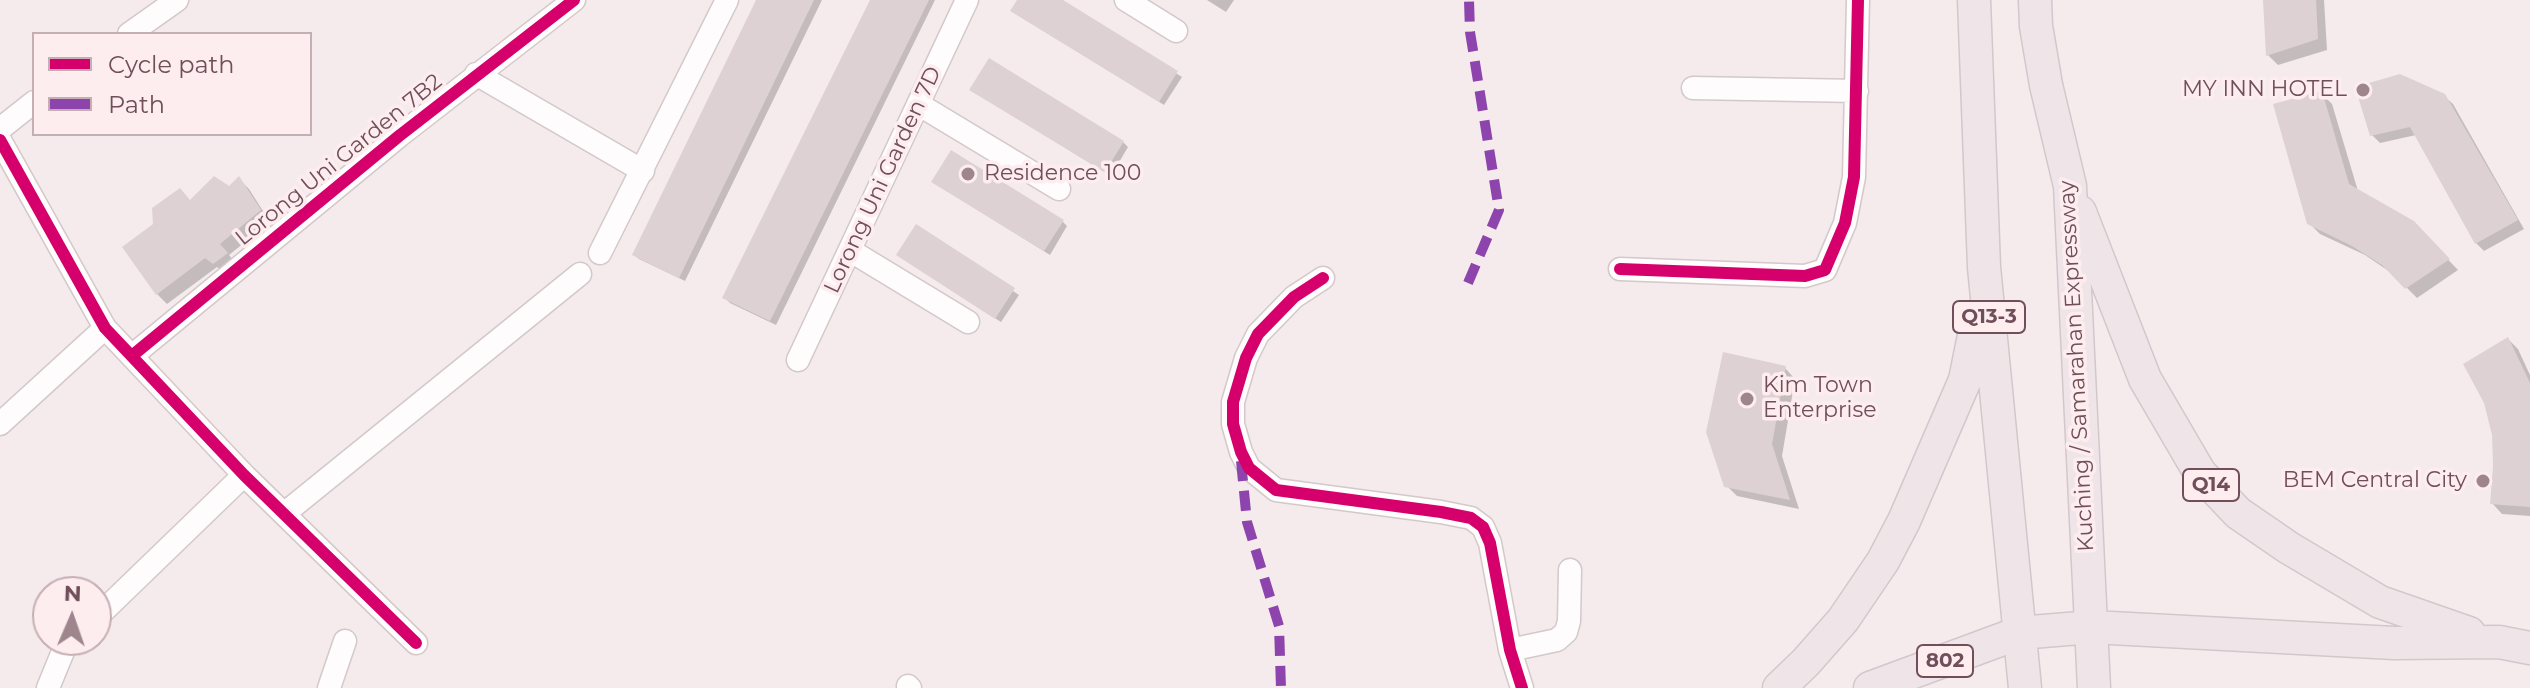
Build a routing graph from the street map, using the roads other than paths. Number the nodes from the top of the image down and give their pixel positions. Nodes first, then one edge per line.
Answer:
1 (177, 0) edge
2 (574, 0) edge
3 (727, 0) edge
4 (967, 0) edge
5 (1126, 0) edge
6 (1858, 0) edge
7 (1974, 0) edge
8 (2035, 0) edge
9 (1176, 31) dead end
10 (132, 32) edge
11 (476, 74) junction
12 (1693, 88) dead end
13 (1857, 91) junction
14 (32, 103) edge
15 (918, 104) junction
16 (1, 125) edge
17 (643, 171) junction
18 (2070, 186) junction
19 (1059, 189) dead end
20 (851, 251) junction
21 (600, 253) dead end
22 (1984, 267) junction
23 (1620, 269) dead end
24 (580, 274) dead end
25 (1323, 278) dead end
26 (968, 322) dead end
27 (105, 328) junction
28 (133, 355) junction
29 (798, 360) dead end
30 (0, 424) edge
31 (244, 475) junction
32 (285, 513) junction
33 (1570, 570) dead end
34 (112, 603) edge
35 (2092, 627) junction
36 (2019, 633) junction
37 (345, 641) dead end
38 (2499, 642) junction
39 (416, 643) dead end
40 (2530, 648) edge
41 (1510, 650) junction
42 (61, 656) edge
43 (48, 688) edge
44 (329, 688) edge
45 (1522, 688) edge
46 (1779, 688) edge
47 (1870, 688) edge
48 (2025, 688) edge
49 (2094, 688) edge

1 - 10 street
2 - 11 street, Lorong Uni Garden 7B2
3 - 17 street
4 - 15 street, Lorong Uni Garden 7D
5 - 9 street
6 - 13 street
7 - 22 highway, Q13-3
8 - 18 highway, Kuching / Samarahan Expressway
11 - 17 street
11 - 28 street, Lorong Uni Garden 7B2
12 - 13 street
13 - 23 street
14 - 16 street
15 - 19 street
15 - 20 street, Lorong Uni Garden 7D
16 - 27 street
17 - 21 street
18 - 35 highway, Kuching / Samarahan Expressway
18 - 38 highway, Q14
20 - 26 street
20 - 29 street, Lorong Uni Garden 7D
22 - 36 highway, Q13-3
22 - 46 highway
24 - 32 street
25 - 41 street
27 - 28 street
27 - 30 street
28 - 31 street
31 - 32 street
31 - 34 street
32 - 39 street
33 - 41 street
35 - 36 highway
35 - 38 highway, Q14
35 - 49 highway, Kuching / Samarahan Expressway
36 - 47 highway, 802
36 - 48 highway, Q13-3
37 - 44 street
38 - 40 highway, Q14
41 - 45 street
42 - 43 street

